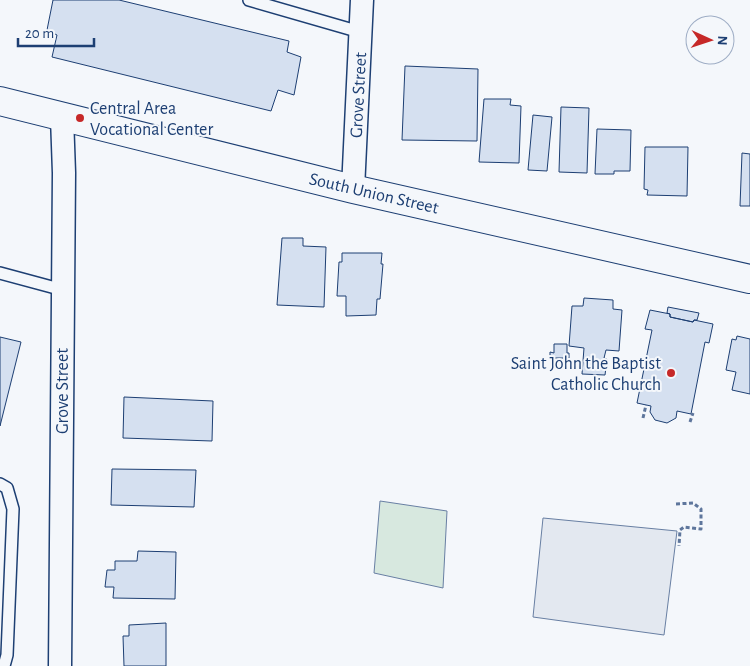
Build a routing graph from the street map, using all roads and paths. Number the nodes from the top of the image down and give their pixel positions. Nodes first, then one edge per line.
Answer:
1 (249, 0) edge
2 (362, 0) edge
3 (360, 32) junction
4 (0, 101) edge
5 (62, 117) junction
6 (353, 189) junction
7 (0, 274) edge
8 (750, 279) edge
9 (63, 290) junction
10 (646, 405) dead end
11 (693, 413) dead end
12 (642, 418) dead end
13 (690, 422) dead end
14 (0, 484) edge
15 (676, 504) dead end
16 (679, 546) dead end
17 (4, 666) edge
18 (60, 666) edge

1 - 3 lane
2 - 3 street, Grove Street
3 - 6 street, Grove Street
4 - 5 main road, South Union Street
5 - 6 main road, South Union Street
5 - 9 street, Grove Street
6 - 8 main road, South Union Street
7 - 9 lane
9 - 18 street, Grove Street
10 - 12 path
11 - 13 path
14 - 17 lane
15 - 16 path

